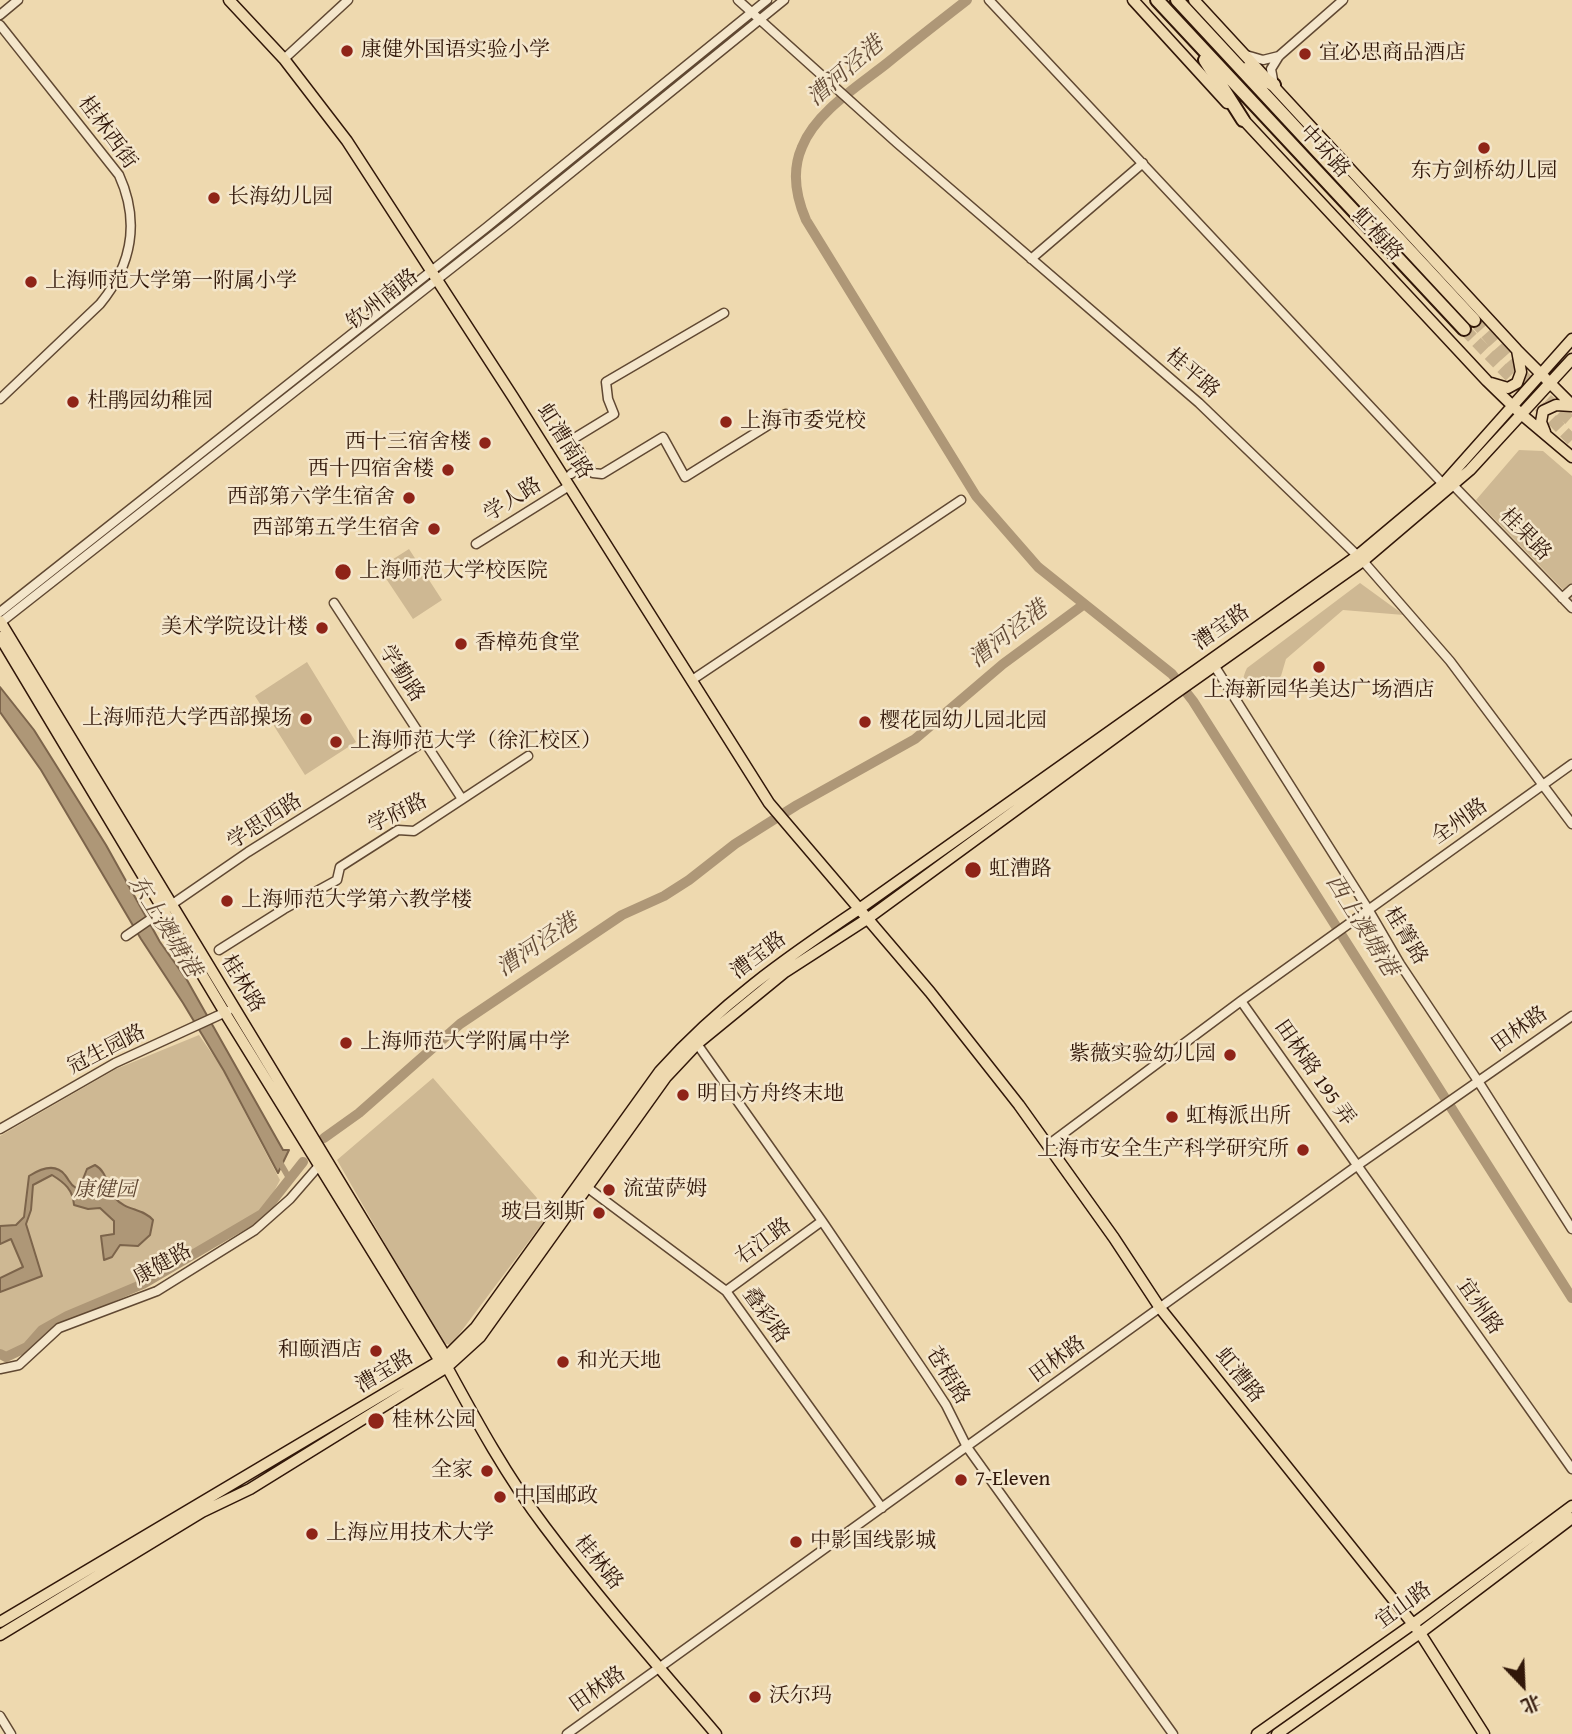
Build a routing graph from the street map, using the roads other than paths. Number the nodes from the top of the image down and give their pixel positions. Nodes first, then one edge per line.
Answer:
1 (18, 0) edge
2 (229, 0) edge
3 (348, 0) edge
4 (738, 0) edge
5 (766, 0) edge
6 (784, 0) edge
7 (1133, 0) edge
8 (1157, 0) edge
9 (1177, 0) edge
10 (1195, 0) edge
11 (1343, 0) edge
12 (991, 2) edge
13 (750, 13) junction
14 (0, 15) edge
15 (759, 20) junction
16 (0, 24) edge
17 (1185, 31) junction
18 (1279, 56) junction
19 (284, 59) junction
20 (1241, 59) junction
21 (1274, 85) junction
22 (1244, 120) junction
23 (1143, 163) junction
24 (1031, 259) junction
25 (434, 275) junction
26 (724, 313) dead end
27 (1474, 320) tunnel mouth
28 (1464, 329) tunnel mouth
29 (1572, 339) edge
30 (1517, 350) junction
31 (1572, 359) edge
32 (1540, 374) junction
33 (1487, 382) junction
34 (1549, 384) junction
35 (0, 399) edge
36 (1512, 405) junction
37 (1572, 405) edge
38 (786, 414) dead end
39 (1521, 414) junction
40 (1546, 435) junction
41 (1572, 457) edge
42 (586, 464) junction
43 (571, 474) dead end
44 (1448, 484) junction
45 (569, 486) junction
46 (961, 500) dead end
47 (476, 544) dead end
48 (1360, 559) junction
49 (1572, 589) edge
50 (1562, 598) junction
51 (334, 603) dead end
52 (1572, 608) edge
53 (0, 619) edge
54 (0, 637) edge
55 (1212, 663) junction
56 (692, 680) junction
57 (1170, 692) junction
58 (425, 741) junction
59 (528, 757) dead end
60 (1572, 764) edge
61 (1543, 785) junction
62 (463, 799) junction
63 (1572, 824) edge
64 (167, 908) junction
65 (859, 909) junction
66 (1368, 909) junction
67 (867, 919) junction
68 (129, 934) dead end
69 (219, 950) dead end
70 (1241, 1001) junction
71 (229, 1011) junction
72 (1572, 1016) edge
73 (694, 1040) junction
74 (1478, 1081) junction
75 (0, 1129) edge
76 (1048, 1145) junction
77 (321, 1162) junction
78 (1358, 1165) junction
79 (584, 1185) junction
80 (822, 1221) junction
81 (1572, 1229) edge
82 (726, 1292) junction
83 (1160, 1308) junction
84 (444, 1362) junction
85 (0, 1369) edge
86 (967, 1447) junction
87 (1572, 1469) edge
88 (1572, 1506) edge
89 (882, 1508) junction
90 (1572, 1518) edge
91 (0, 1622) edge
92 (1417, 1628) junction
93 (0, 1635) edge
94 (660, 1668) junction
95 (0, 1716) edge
96 (11, 1734) edge
97 (567, 1734) edge
98 (716, 1734) edge
99 (1172, 1734) edge
100 (1256, 1734) edge
101 (1277, 1734) edge
102 (1484, 1734) edge

1 - 14 street
2 - 19 main road, 虹漕南路
3 - 19 street
4 - 13 street, 桂平路
5 - 13 street, 钦州南路
6 - 15 street, 钦州南路
7 - 22 main road, 虹梅路
8 - 17 highway, 中环路
9 - 20 highway, 中环路
10 - 20 main road
11 - 18 street
12 - 23 street, 桂果路
13 - 15 street, 桂平路
13 - 25 street, 钦州南路
15 - 24 street, 桂平路
15 - 25 street, 钦州南路
16 - 35 street, 桂林西街
17 - 22 highway
17 - 28 highway, 中环路
18 - 20 street
18 - 21 street
19 - 25 main road, 虹漕南路
20 - 21 highway
20 - 27 highway, 中环路
21 - 30 main road, 虹梅路
22 - 33 main road, 虹梅路
23 - 24 street
23 - 44 street, 桂果路
24 - 48 street, 桂平路
25 - 45 main road, 虹漕南路
25 - 53 street, 钦州南路
26 - 42 street
29 - 32 main road, 漕宝路
30 - 32 main road, 虹梅路
30 - 33 main road
31 - 34 main road, 漕宝路
32 - 34 main road, 虹梅路
32 - 36 main road, 漕宝路
33 - 36 main road, 虹梅路
34 - 37 main road, 虹梅路
34 - 39 main road, 漕宝路
36 - 39 main road, 虹梅路
36 - 44 main road, 漕宝路
37 - 40 main road
38 - 42 street
39 - 40 main road, 虹梅路
39 - 44 main road, 漕宝路
40 - 41 main road, 虹梅路
42 - 43 street
44 - 48 main road, 漕宝路
44 - 50 street, 桂果路
45 - 47 street, 学人路
45 - 56 main road, 虹漕南路
46 - 56 street
48 - 55 main road, 漕宝路
48 - 61 street, 桂平路
49 - 50 street
50 - 52 street, 桂果路
51 - 58 street, 学勤路
53 - 64 main road, 桂林路
54 - 64 main road, 桂林路
55 - 57 main road, 漕宝路
55 - 66 street, 桂箐路
56 - 65 main road, 虹漕南路
57 - 65 main road, 漕宝路
57 - 67 main road, 漕宝路
58 - 62 street, 学勤路
58 - 64 street, 学思西路
59 - 62 street, 学府路
60 - 61 street, 全州路
61 - 63 street, 桂平路
61 - 66 street, 全州路
62 - 69 street, 学府路
64 - 68 street, 学思西路
64 - 71 main road, 桂林路
65 - 67 main road, 虹漕路
65 - 73 main road, 漕宝路
66 - 70 street, 全州路
66 - 74 street, 桂箐路
67 - 73 main road, 漕宝路
67 - 76 main road, 虹漕路
70 - 76 street, 全州路
70 - 78 street, 田林路 195 弄
71 - 75 street, 冠生园路
71 - 77 main road, 桂林路
72 - 74 street, 田林路
73 - 79 main road, 漕宝路
73 - 80 street, 苍梧路
74 - 78 street, 田林路
74 - 81 street, 桂箐路
76 - 83 main road, 虹漕路
77 - 84 main road, 桂林路
77 - 85 street, 康健路
78 - 83 street, 田林路
78 - 87 street, 宜州路
79 - 82 street, 叠彩路
79 - 84 main road, 漕宝路
80 - 82 street, 右江路
80 - 86 street, 苍梧路
82 - 89 street, 叠彩路
83 - 86 street, 田林路
83 - 92 main road, 虹漕路
84 - 91 main road, 漕宝路
84 - 93 main road, 漕宝路
84 - 94 main road, 桂林路
86 - 89 street, 田林路
86 - 99 street, 苍梧路
88 - 92 main road, 宜山路
89 - 94 street, 田林路
90 - 92 main road, 宜山路
92 - 100 main road, 宜山路
92 - 101 main road, 宜山路
92 - 102 main road, 虹漕路
94 - 97 street, 田林路
94 - 98 main road, 桂林路
95 - 96 street

